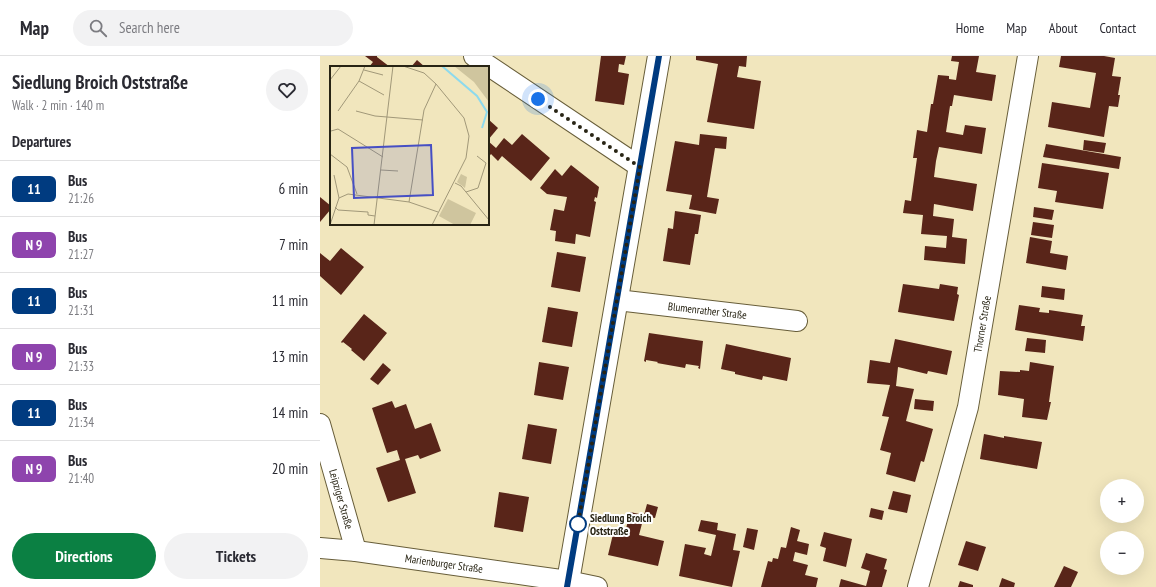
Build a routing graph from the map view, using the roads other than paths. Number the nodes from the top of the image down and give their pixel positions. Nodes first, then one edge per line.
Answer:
1 (474, 56) edge
2 (659, 56) edge
3 (1028, 56) edge
4 (489, 66) edge
5 (489, 66) edge
6 (640, 167) junction
7 (617, 300) junction
8 (797, 321) dead end
9 (320, 424) edge
10 (320, 548) edge
11 (356, 550) junction
12 (567, 584) edge
13 (597, 587) edge
14 (918, 587) edge

1 - 5 street
2 - 6 street
3 - 14 street, Thorner Straße
4 - 6 street
6 - 7 street
7 - 8 street, Blumenrather Straße
7 - 12 street
9 - 11 street, Leipziger Straße
10 - 11 street, Marienburger Straße
11 - 12 street, Marienburger Straße
12 - 13 street, Marienburger Straße

